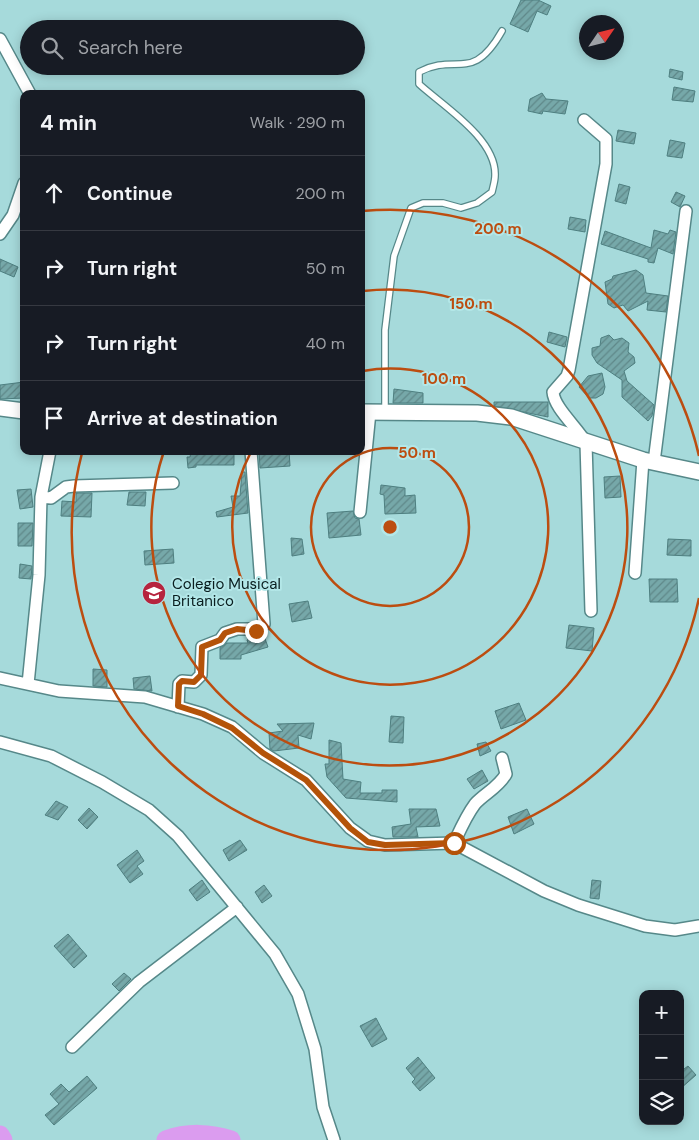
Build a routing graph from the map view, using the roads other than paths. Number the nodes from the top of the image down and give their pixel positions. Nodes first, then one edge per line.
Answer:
1 (502, 31) dead end
2 (0, 39) edge
3 (28, 90) edge
4 (584, 120) dead end
5 (20, 195) edge
6 (686, 211) dead end
7 (0, 234) edge
8 (0, 408) edge
9 (20, 410) edge
10 (372, 412) edge
11 (586, 443) junction
12 (49, 455) edge
13 (251, 455) edge
14 (649, 461) junction
15 (699, 472) edge
16 (173, 483) dead end
17 (42, 496) junction
18 (360, 512) dead end
19 (635, 573) dead end
20 (590, 611) dead end
21 (0, 678) edge
22 (28, 684) junction
23 (178, 706) junction
24 (0, 742) edge
25 (502, 758) dead end
26 (454, 843) junction
27 (237, 907) junction
28 (699, 926) edge
29 (72, 1047) dead end
30 (334, 1140) edge

1 - 10 lane
2 - 3 street
4 - 11 street
5 - 7 street
6 - 14 street
8 - 9 street
10 - 11 street
10 - 18 street
11 - 14 street
11 - 20 street
12 - 17 street
13 - 23 street
14 - 15 street
14 - 19 street
16 - 17 street
17 - 22 street
21 - 22 street
22 - 23 street
23 - 26 street
24 - 27 street
25 - 26 street
26 - 28 street
27 - 29 street
27 - 30 street

